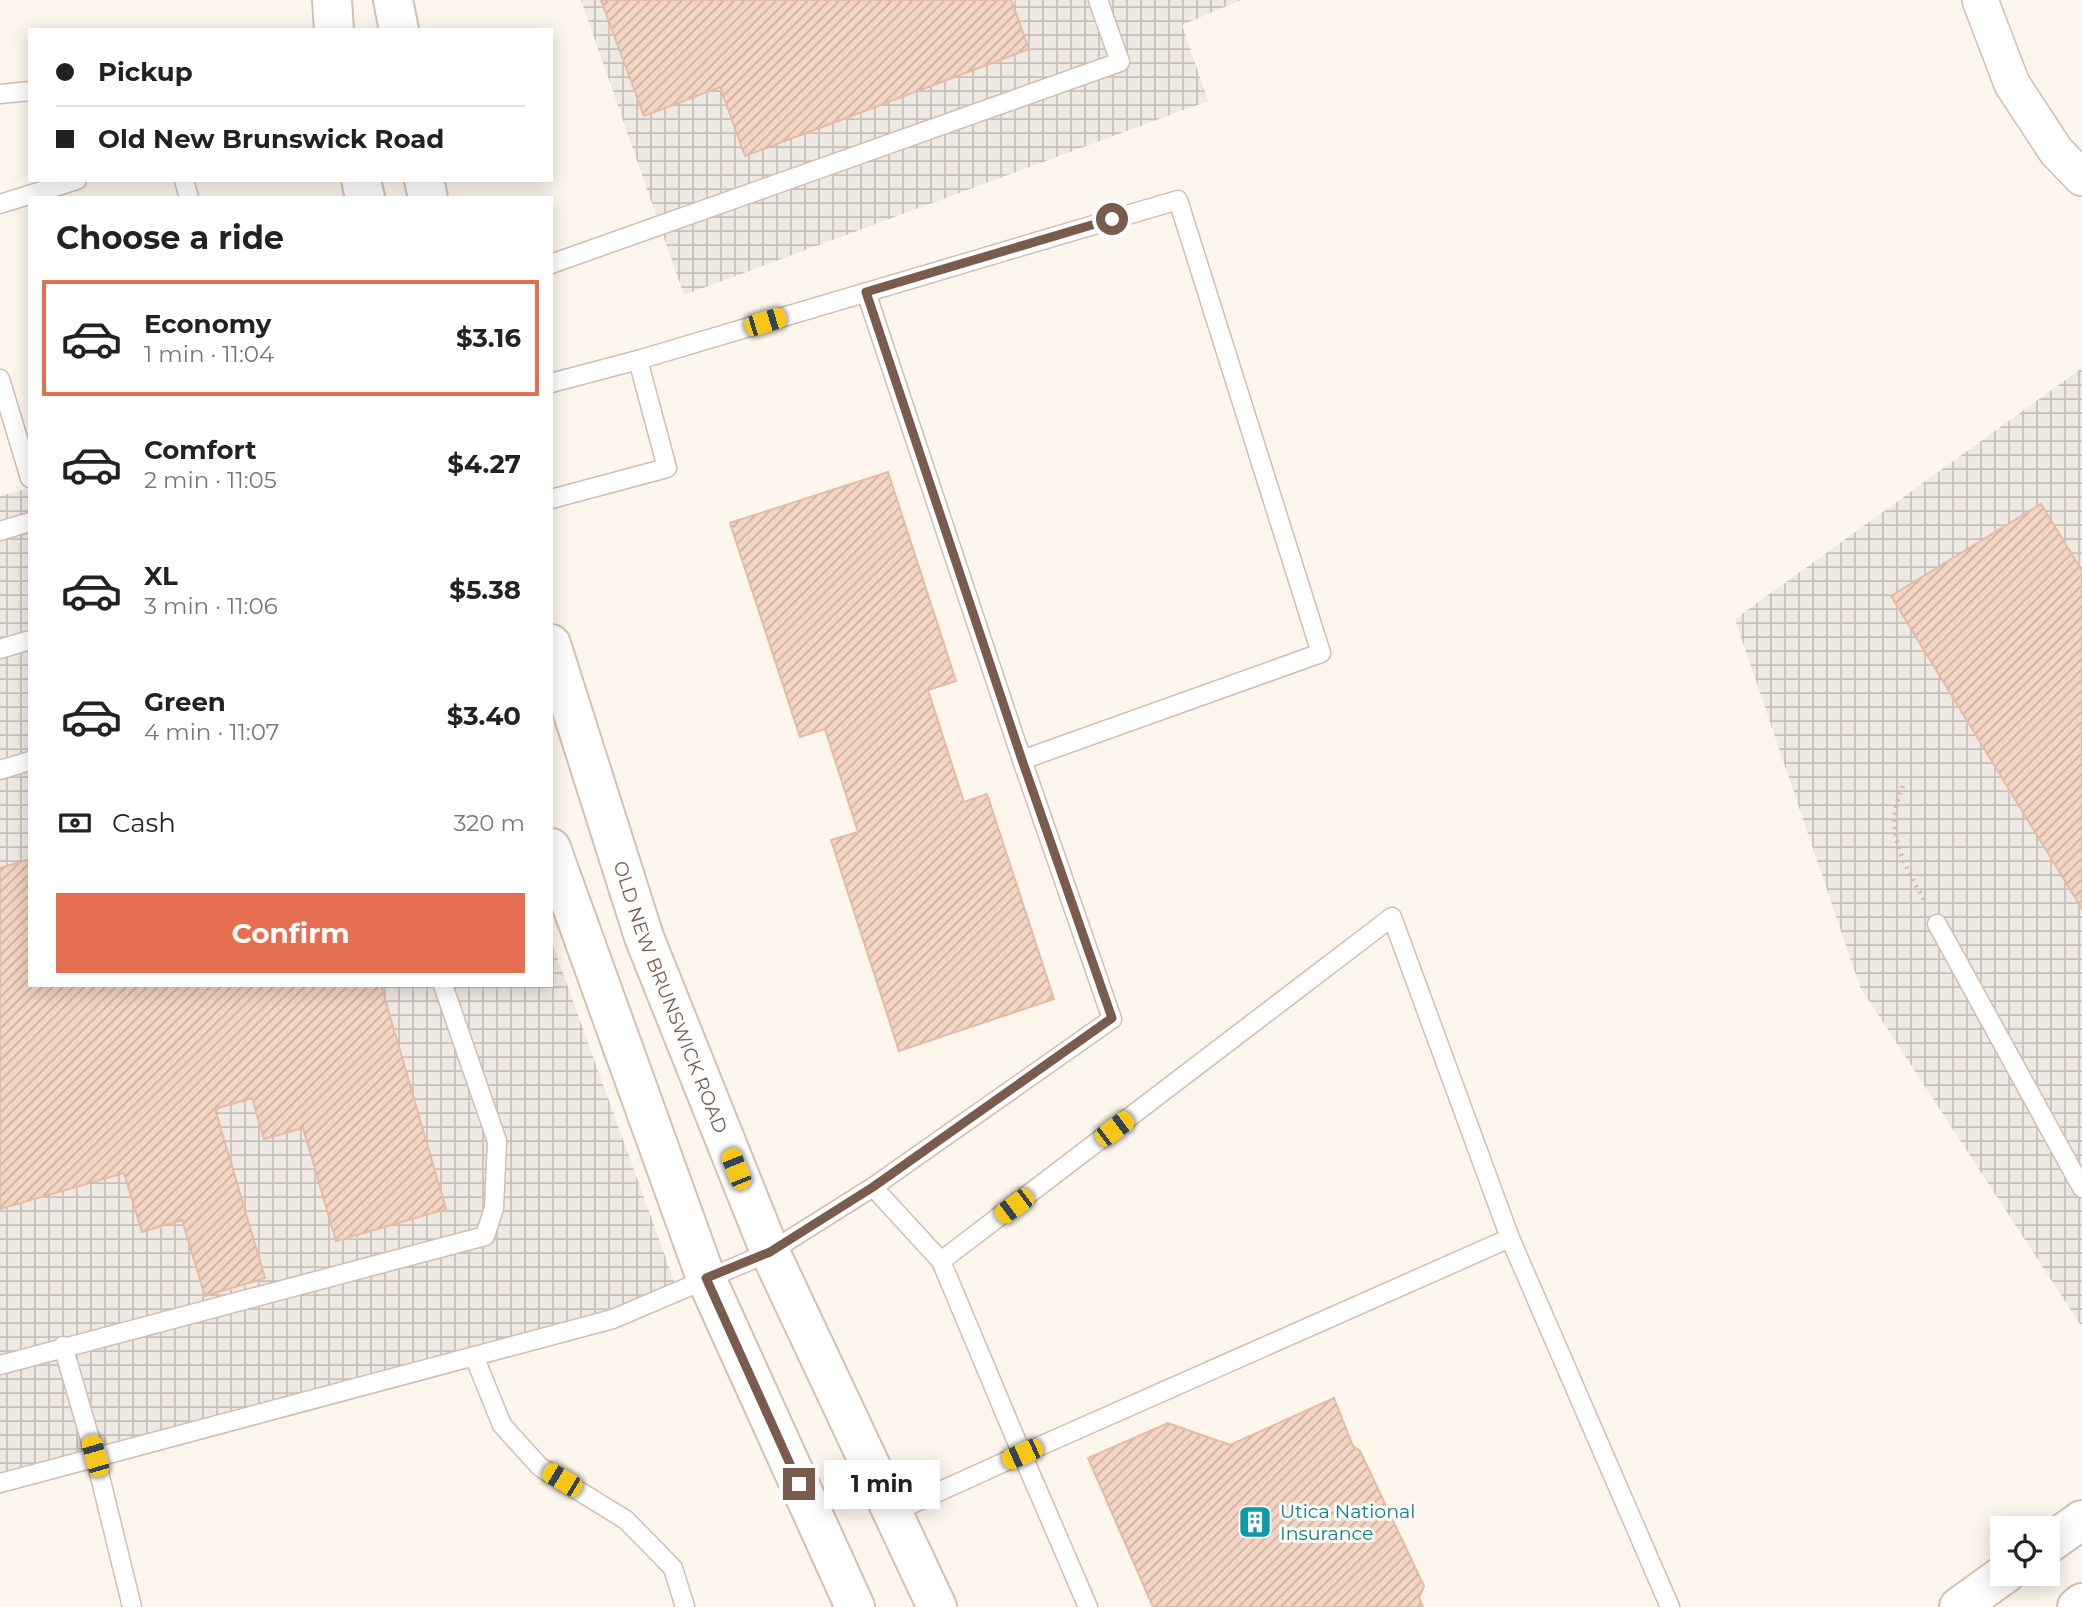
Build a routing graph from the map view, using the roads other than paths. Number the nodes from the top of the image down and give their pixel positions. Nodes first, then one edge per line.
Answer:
1 (332, 0) edge
2 (394, 0) edge
3 (1098, 0) edge
4 (1980, 0) edge
5 (334, 28) edge
6 (398, 28) edge
7 (28, 91) edge
8 (0, 94) edge
9 (2082, 178) edge
10 (71, 182) edge
11 (0, 204) edge
12 (553, 263) edge
13 (866, 292) junction
14 (638, 360) junction
15 (0, 379) edge
16 (553, 382) edge
17 (28, 471) edge
18 (553, 498) edge
19 (28, 523) edge
20 (0, 531) edge
21 (28, 641) edge
22 (0, 649) edge
23 (553, 650) edge
24 (1022, 760) junction
25 (28, 762) edge
26 (0, 770) edge
27 (553, 854) edge
28 (1937, 924) road end
29 (444, 987) edge
30 (873, 1187) junction
31 (2082, 1188) edge
32 (1510, 1238) junction
33 (770, 1252) junction
34 (941, 1261) junction
35 (706, 1278) junction
36 (63, 1346) junction
37 (474, 1356) junction
38 (0, 1364) edge
39 (1022, 1454) junction
40 (95, 1456) junction
41 (0, 1483) edge
42 (892, 1513) junction
43 (2082, 1520) edge
44 (2060, 1536) edge
45 (1990, 1585) edge
46 (2082, 1603) edge
47 (132, 1607) edge
48 (685, 1607) edge
49 (855, 1607) edge
50 (937, 1607) edge
51 (1088, 1607) edge
52 (1670, 1607) edge
53 (1959, 1607) edge
54 (2077, 1607) edge

1 - 5 main road
2 - 6 main road
3 - 12 lane
4 - 9 street
7 - 8 lane
10 - 11 lane
13 - 14 lane
13 - 24 lane
13 - 24 lane
14 - 16 lane
14 - 18 lane
15 - 17 lane
19 - 20 lane
21 - 22 lane
23 - 33 main road, OLD NEW BRUNSWICK ROAD
24 - 30 lane
25 - 26 lane
27 - 35 main road
28 - 31 lane
29 - 36 lane
30 - 33 lane
30 - 34 lane
32 - 34 lane
32 - 39 lane
32 - 52 lane
33 - 35 lane
33 - 42 main road, OLD NEW BRUNSWICK ROAD
34 - 39 lane
35 - 37 lane
35 - 49 main road
36 - 38 lane
36 - 40 lane
37 - 40 lane
37 - 48 lane
39 - 42 lane
39 - 51 lane
40 - 41 lane
40 - 47 lane
42 - 50 main road, OLD NEW BRUNSWICK ROAD
43 - 44 main road
45 - 53 main road
46 - 54 main road

